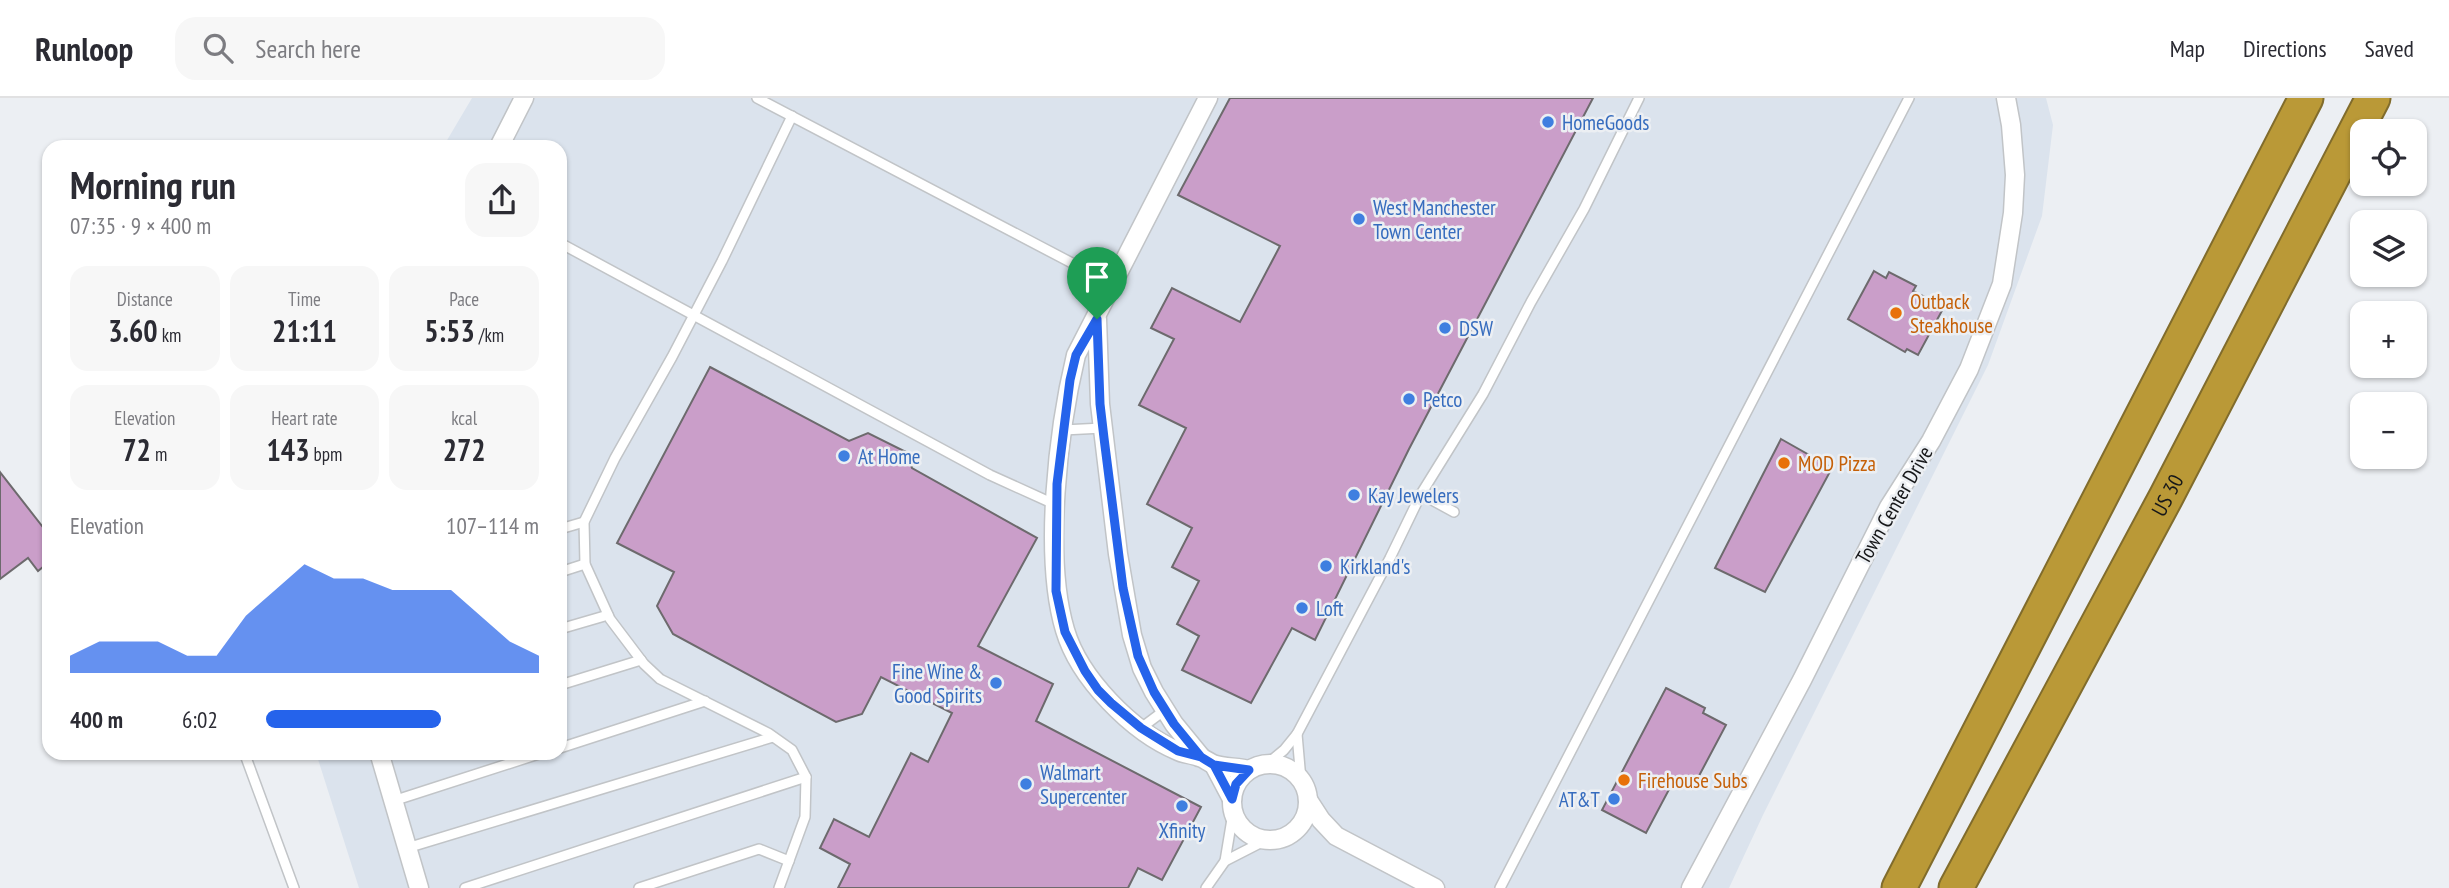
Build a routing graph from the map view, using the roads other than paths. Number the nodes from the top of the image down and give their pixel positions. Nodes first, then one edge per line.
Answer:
1 (524, 98) edge
2 (757, 98) edge
3 (1208, 98) edge
4 (1639, 98) edge
5 (1909, 98) edge
6 (2006, 98) edge
7 (2306, 98) edge
8 (2373, 98) edge
9 (792, 116) junction
10 (503, 140) edge
11 (567, 247) edge
12 (1112, 284) junction
13 (694, 315) junction
14 (1097, 319) junction
15 (1103, 428) junction
16 (1063, 430) junction
17 (1420, 494) junction
18 (1056, 505) junction
19 (1454, 512) dead end
20 (584, 522) junction
21 (567, 527) edge
22 (585, 564) junction
23 (567, 570) edge
24 (608, 615) junction
25 (567, 627) edge
26 (641, 660) junction
27 (567, 683) edge
28 (705, 701) junction
29 (1165, 710) junction
30 (1141, 728) junction
31 (1297, 734) junction
32 (773, 737) junction
33 (567, 746) edge
34 (247, 760) edge
35 (381, 760) edge
36 (520, 760) edge
37 (1207, 761) junction
38 (1267, 764) junction
39 (1249, 770) junction
40 (806, 777) junction
41 (1301, 780) junction
42 (1308, 800) junction
43 (393, 801) junction
44 (1943, 803) junction
45 (1233, 806) junction
46 (1336, 836) junction
47 (1274, 839) junction
48 (407, 848) junction
49 (1225, 861) junction
50 (789, 862) junction
51 (294, 888) edge
52 (419, 888) edge
53 (465, 888) edge
54 (639, 888) edge
55 (779, 888) edge
56 (1206, 888) edge
57 (1435, 888) edge
58 (1500, 888) edge
59 (1691, 888) edge
60 (1893, 888) edge
61 (1899, 888) edge
62 (1956, 888) edge

1 - 10 street
2 - 9 lane
3 - 12 street
4 - 17 lane
5 - 58 lane
6 - 59 street, Town Center Drive
7 - 44 highway
8 - 62 highway, US 30 / US 30
9 - 12 lane
9 - 13 lane
11 - 13 lane
12 - 14 street
13 - 18 lane
13 - 20 lane
14 - 15 street
14 - 16 street
15 - 16 lane
15 - 29 street
16 - 18 street
17 - 19 lane
17 - 31 lane
18 - 30 street
20 - 21 lane
20 - 22 lane
22 - 23 lane
22 - 24 lane
24 - 25 lane
24 - 26 lane
26 - 27 lane
26 - 28 lane
28 - 32 lane
28 - 33 lane
29 - 30 lane
29 - 37 street
30 - 37 street
31 - 38 lane
31 - 41 lane
32 - 40 lane
32 - 48 lane
34 - 51 lane
35 - 43 street
36 - 43 lane
37 - 39 street
37 - 45 street
38 - 39 street
38 - 41 street
39 - 45 street
40 - 50 lane
40 - 53 lane
41 - 42 street
42 - 46 street
42 - 47 street
43 - 48 street
44 - 60 highway
44 - 61 highway
45 - 47 street
45 - 49 lane
46 - 47 street
46 - 57 street
47 - 49 lane
48 - 52 street
49 - 56 lane
50 - 54 lane
50 - 55 lane

